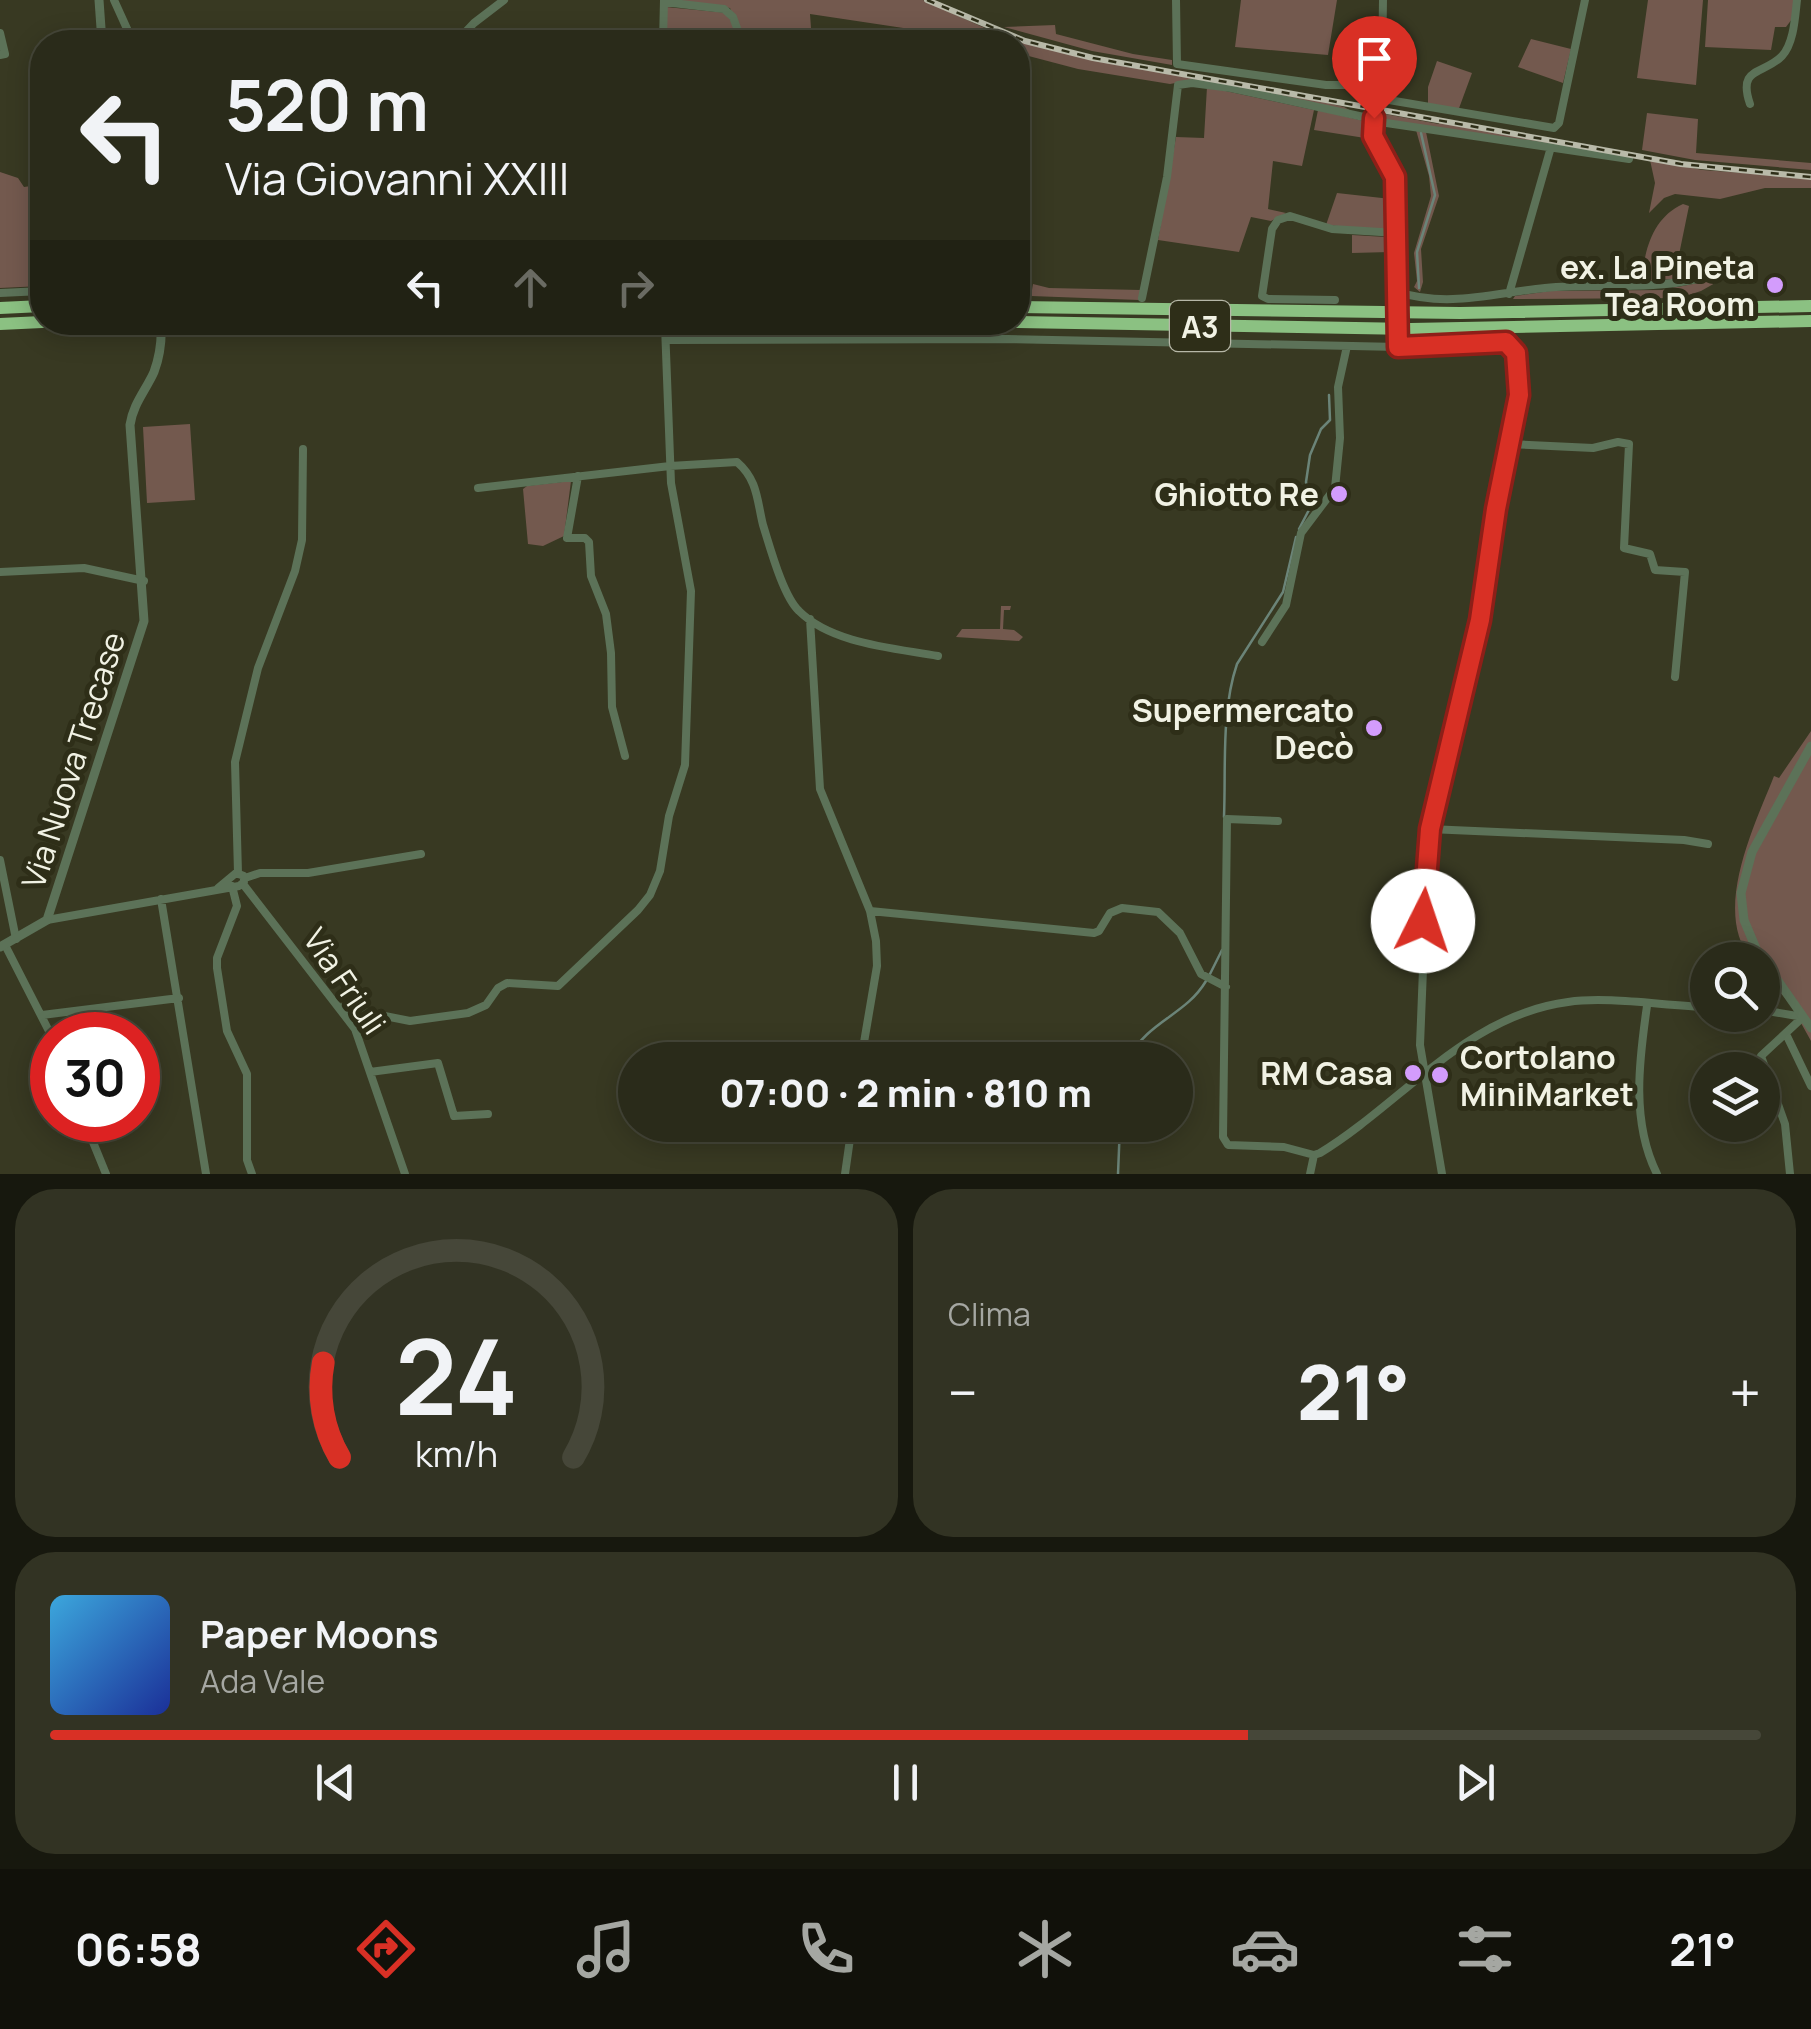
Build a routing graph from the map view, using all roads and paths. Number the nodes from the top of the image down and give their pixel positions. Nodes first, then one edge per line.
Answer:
1 (99, 0) edge
2 (114, 0) edge
3 (504, 0) edge
4 (1176, 0) edge
5 (1383, 0) edge
6 (1586, 0) edge
7 (1796, 0) edge
8 (664, 1) edge
9 (101, 30) edge
10 (128, 30) edge
11 (467, 30) edge
12 (664, 30) edge
13 (737, 30) edge
14 (0, 32) edge
15 (0, 55) edge
16 (1380, 85) junction
17 (1378, 98) junction
18 (1750, 104) dead end
19 (1373, 120) junction
20 (1551, 147) junction
21 (1629, 159) dead end
22 (1397, 233) junction
23 (1701, 278) dead end
24 (30, 292) edge
25 (1398, 292) junction
26 (0, 294) edge
27 (1509, 294) junction
28 (1142, 298) dead end
29 (1335, 300) dead end
30 (1811, 306) edge
31 (30, 307) edge
32 (1030, 307) edge
33 (0, 308) edge
34 (1811, 321) edge
35 (1030, 322) edge
36 (30, 323) edge
37 (0, 324) edge
38 (160, 335) edge
39 (666, 335) edge
40 (666, 340) junction
41 (1347, 346) junction
42 (1398, 347) junction
43 (1509, 444) junction
44 (303, 449) dead end
45 (670, 466) junction
46 (578, 476) junction
47 (478, 488) dead end
48 (0, 572) edge
49 (144, 581) junction
50 (810, 619) junction
51 (1262, 642) dead end
52 (938, 656) dead end
53 (1675, 676) dead end
54 (1811, 746) edge
55 (625, 756) dead end
56 (1278, 821) dead end
57 (1430, 829) junction
58 (1708, 844) dead end
59 (422, 854) dead end
60 (0, 860) edge
61 (237, 881) junction
62 (162, 898) junction
63 (870, 912) junction
64 (48, 920) junction
65 (16, 939) junction
66 (2, 946) edge
67 (1226, 987) junction
68 (178, 998) junction
69 (1647, 1006) junction
70 (340, 1007) junction
71 (1690, 1007) edge
72 (40, 1012) edge
73 (66, 1012) edge
74 (1780, 1013) edge
75 (1803, 1017) junction
76 (1811, 1028) edge
77 (1786, 1034) junction
78 (864, 1042) edge
79 (370, 1072) junction
80 (1424, 1076) junction
81 (1811, 1086) edge
82 (488, 1114) dead end
83 (93, 1142) edge
84 (850, 1142) edge
85 (1314, 1155) junction
86 (106, 1174) edge
87 (206, 1174) edge
88 (252, 1174) edge
89 (405, 1174) edge
90 (845, 1174) edge
91 (1310, 1174) edge
92 (1442, 1174) edge
93 (1657, 1174) edge
94 (1790, 1174) edge

1 - 9 street
2 - 10 street
3 - 11 street
4 - 16 street
5 - 16 street
6 - 17 street
7 - 18 street
8 - 12 street
8 - 13 street
14 - 15 street
16 - 17 street
17 - 19 street
19 - 20 street
19 - 22 street
19 - 28 street
20 - 21 street
20 - 27 street
22 - 25 street
22 - 29 street
23 - 27 street
24 - 26 street
25 - 27 street
25 - 42 street
30 - 32 highway, A3
31 - 33 highway
34 - 35 highway, A3
36 - 37 highway
38 - 49 street, Via Nuova Trecase
39 - 40 street
40 - 41 street
40 - 45 street
41 - 42 street
41 - 51 street
42 - 43 street
43 - 53 street
43 - 57 street
44 - 61 street
45 - 46 street
45 - 50 street
45 - 70 street
46 - 47 street
46 - 55 street
48 - 49 street
49 - 64 street, Via Nuova Trecase
50 - 52 street
50 - 63 street
54 - 75 street
56 - 67 street
57 - 58 street
57 - 80 street
59 - 61 street, Via Nuova Trecase
60 - 65 street
61 - 62 street, Via Nuova Trecase
61 - 70 street, Via Friuli
61 - 88 street
62 - 64 street, Via Nuova Trecase
62 - 68 street
63 - 67 street
63 - 78 street
64 - 65 street, Via Nuova Trecase
65 - 66 street, Via Nuova Trecase
66 - 72 street, Via Nuova Trecase
67 - 85 street
68 - 73 street
68 - 87 street
69 - 71 street
69 - 80 street
69 - 93 street
70 - 79 street, Via Friuli
74 - 75 street
75 - 76 street
75 - 77 street
77 - 81 street
77 - 94 street
79 - 82 street
79 - 89 street, Via Friuli
80 - 85 street
80 - 92 street
83 - 86 street
84 - 90 street
85 - 91 street

